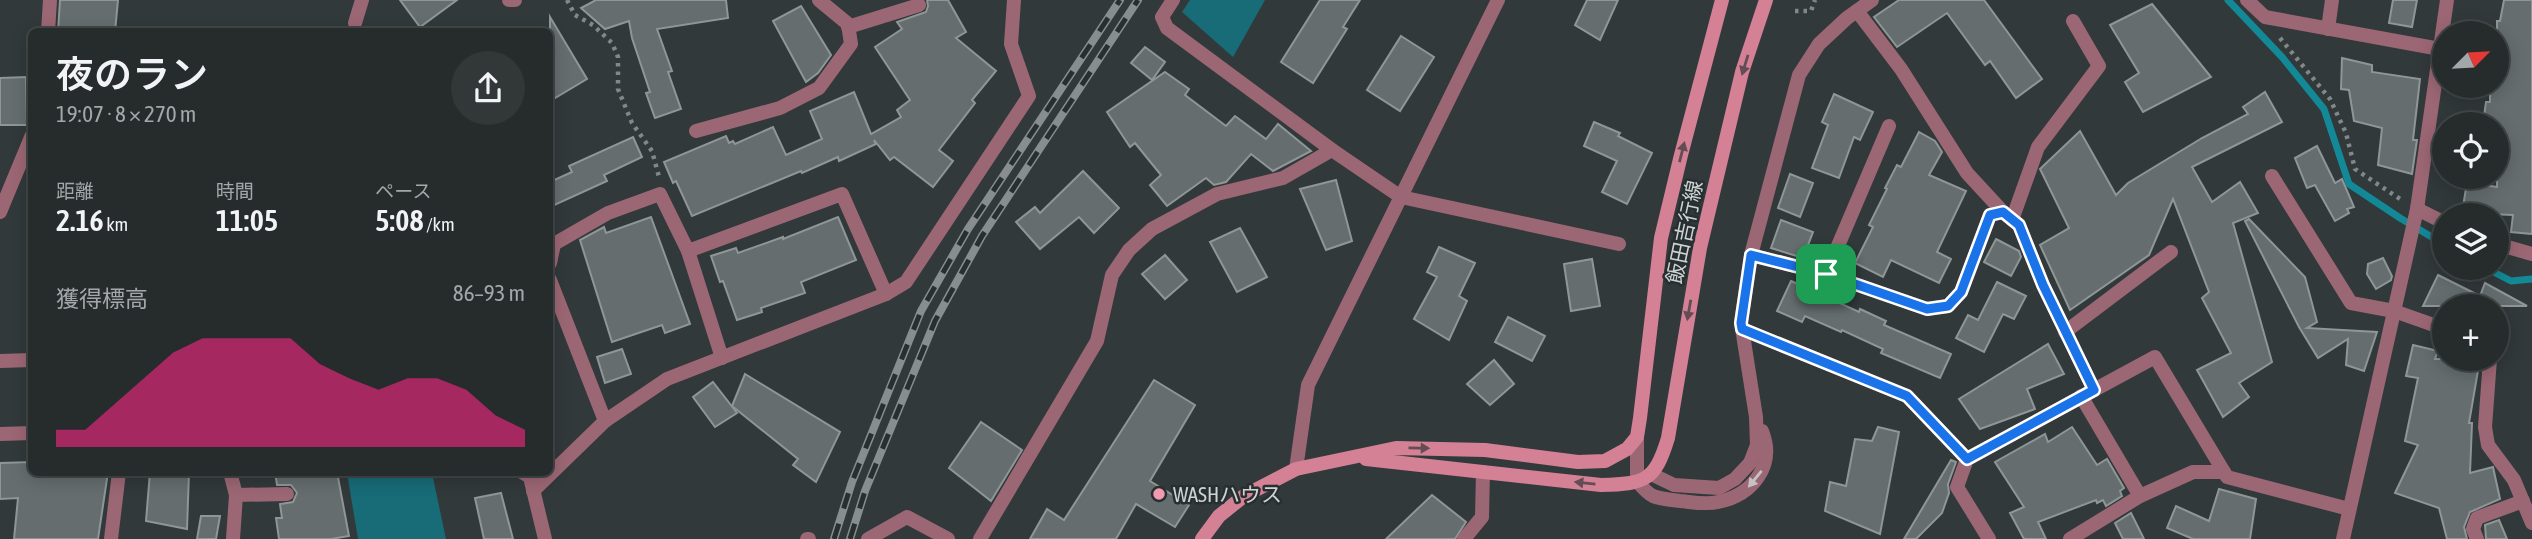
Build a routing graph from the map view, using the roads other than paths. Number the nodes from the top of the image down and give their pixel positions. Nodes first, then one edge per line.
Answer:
1 (50, 0) edge
2 (362, 0) edge
3 (509, 0) edge
4 (515, 0) edge
5 (819, 0) edge
6 (1014, 0) edge
7 (1173, 0) edge
8 (1498, 0) edge
9 (1722, 0) edge
10 (1766, 0) edge
11 (1872, 0) edge
12 (2247, 0) edge
13 (2332, 0) edge
14 (2447, 0) edge
15 (919, 5) dead end
16 (1857, 11) junction
17 (2073, 21) dead end
18 (2444, 21) edge
19 (355, 23) dead end
20 (848, 27) junction
21 (48, 28) edge
22 (2328, 29) junction
23 (2432, 48) edge
24 (2433, 98) edge
25 (1889, 126) dead end
26 (696, 131) dead end
27 (28, 145) edge
28 (1332, 150) junction
29 (2272, 176) dead end
30 (1401, 197) junction
31 (2416, 210) junction
32 (0, 212) edge
33 (2007, 216) junction
34 (2432, 217) edge
35 (1619, 244) dead end
36 (2509, 247) edge
37 (553, 249) edge
38 (688, 251) junction
39 (2171, 252) dead end
40 (2532, 254) edge
41 (1751, 255) junction
42 (1826, 274) junction
43 (553, 288) edge
44 (886, 294) junction
45 (2394, 311) junction
46 (2432, 324) edge
47 (1742, 329) junction
48 (2065, 332) junction
49 (722, 358) junction
50 (28, 360) edge
51 (0, 361) edge
52 (2489, 371) edge
53 (2087, 393) junction
54 (1756, 417) junction
55 (605, 421) junction
56 (28, 433) edge
57 (0, 434) edge
58 (1637, 437) junction
59 (1352, 458) junction
60 (1967, 459) junction
61 (1296, 469) junction
62 (2224, 471) junction
63 (553, 472) edge
64 (1482, 472) junction
65 (1651, 474) junction
66 (119, 476) edge
67 (231, 476) edge
68 (528, 476) edge
69 (548, 476) edge
70 (1637, 481) junction
71 (533, 491) junction
72 (287, 494) dead end
73 (236, 495) junction
74 (2140, 496) junction
75 (2523, 501) junction
76 (2349, 509) junction
77 (2532, 523) edge
78 (111, 539) edge
79 (233, 539) edge
80 (545, 539) edge
81 (868, 539) edge
82 (948, 539) edge
83 (980, 539) edge
84 (1202, 539) edge
85 (1464, 539) edge
86 (1989, 539) edge
87 (2070, 539) edge
88 (2343, 539) edge
89 (2477, 539) edge

1 - 21 street
2 - 19 street
3 - 4 street
5 - 20 street
6 - 44 street
7 - 28 street
8 - 30 street
58 -> 9 main road, 飯田吉行線
10 -> 65 main road, 飯田吉行線
11 - 16 street
12 - 22 street
13 - 22 street
14 - 18 street
15 - 20 street
16 - 33 street
16 - 41 street
17 - 33 street
20 - 26 street
22 - 23 street
24 - 31 street
25 - 42 street
27 - 32 street
28 - 30 street
28 - 83 street
29 - 45 street
30 - 35 street
30 - 61 street
31 - 34 street
31 - 45 street
33 - 42 street
33 - 48 street
36 - 40 street
37 - 38 street
38 - 44 street
38 - 49 street
39 - 48 street
41 - 42 street
41 - 47 street
43 - 55 street
44 - 49 street
45 - 46 street
45 - 76 street
47 - 54 street
47 - 60 street
48 - 53 street
49 - 55 street
50 - 51 street
52 - 75 street
53 - 60 street
53 - 62 street
53 - 74 street
54 - 65 street
54 -> 70 street
55 - 63 street
56 - 57 street
59 -> 58 main road
58 - 70 street
59 - 61 main road
59 - 64 main road
60 - 86 street
61 - 84 main road
62 - 74 street
62 - 76 street
70 -> 64 main road
64 - 85 street
65 - 70 main road
66 - 78 street
67 - 73 street
68 - 71 street
69 - 71 street
71 - 80 street
72 - 73 street
73 - 79 street
74 - 87 street
75 - 77 street
75 - 89 street
76 - 88 street
81 - 82 street

